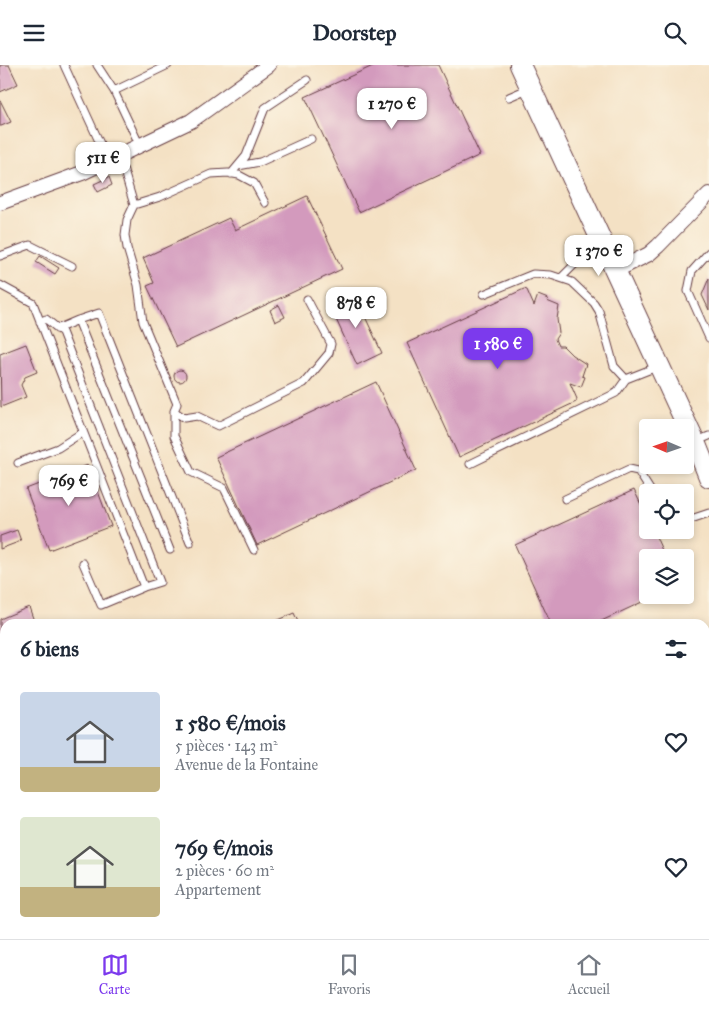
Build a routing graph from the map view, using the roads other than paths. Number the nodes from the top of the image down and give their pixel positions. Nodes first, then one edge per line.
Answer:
1 (64, 65) edge
2 (97, 65) edge
3 (104, 65) edge
4 (168, 65) edge
5 (269, 65) edge
6 (520, 65) edge
7 (104, 76) junction
8 (307, 80) dead end
9 (530, 88) junction
10 (114, 91) junction
11 (509, 97) dead end
12 (311, 139) dead end
13 (140, 146) junction
14 (113, 159) junction
15 (238, 166) junction
16 (231, 174) junction
17 (709, 194) edge
18 (0, 203) edge
19 (265, 203) dead end
20 (134, 205) junction
21 (605, 248) junction
22 (709, 252) edge
23 (0, 256) edge
24 (72, 266) dead end
25 (615, 271) junction
26 (561, 279) junction
27 (0, 285) edge
28 (484, 294) dead end
29 (307, 299) dead end
30 (78, 320) junction
31 (40, 322) junction
32 (57, 329) junction
33 (709, 337) edge
34 (659, 366) junction
35 (626, 379) junction
36 (174, 411) junction
37 (83, 432) junction
38 (702, 439) edge
39 (18, 463) dead end
40 (470, 463) dead end
41 (709, 477) edge
42 (646, 484) edge
43 (564, 499) dead end
44 (709, 513) edge
45 (694, 518) edge
46 (190, 543) dead end
47 (170, 550) dead end
48 (254, 550) dead end
49 (83, 563) dead end
50 (144, 587) junction

1 - 14 lane
2 - 7 lane
3 - 7 lane
4 - 10 lane
5 - 13 street
6 - 9 street
7 - 10 lane
8 - 15 lane
9 - 11 lane
9 - 21 street
10 - 13 lane
12 - 15 lane
13 - 14 street
14 - 18 street
14 - 20 lane
15 - 16 lane
16 - 19 lane
16 - 20 lane
17 - 25 street
20 - 36 lane
21 - 25 street
21 - 26 lane
22 - 33 lane
23 - 24 lane
25 - 34 street
26 - 28 lane
26 - 35 lane
27 - 31 lane
29 - 36 lane
30 - 32 lane
30 - 46 lane
30 - 47 lane
31 - 32 lane
31 - 37 lane
32 - 50 lane
34 - 35 lane
34 - 38 street
35 - 40 lane
36 - 48 lane
37 - 39 lane
37 - 50 lane
38 - 41 street
42 - 43 lane
44 - 45 lane
49 - 50 lane

